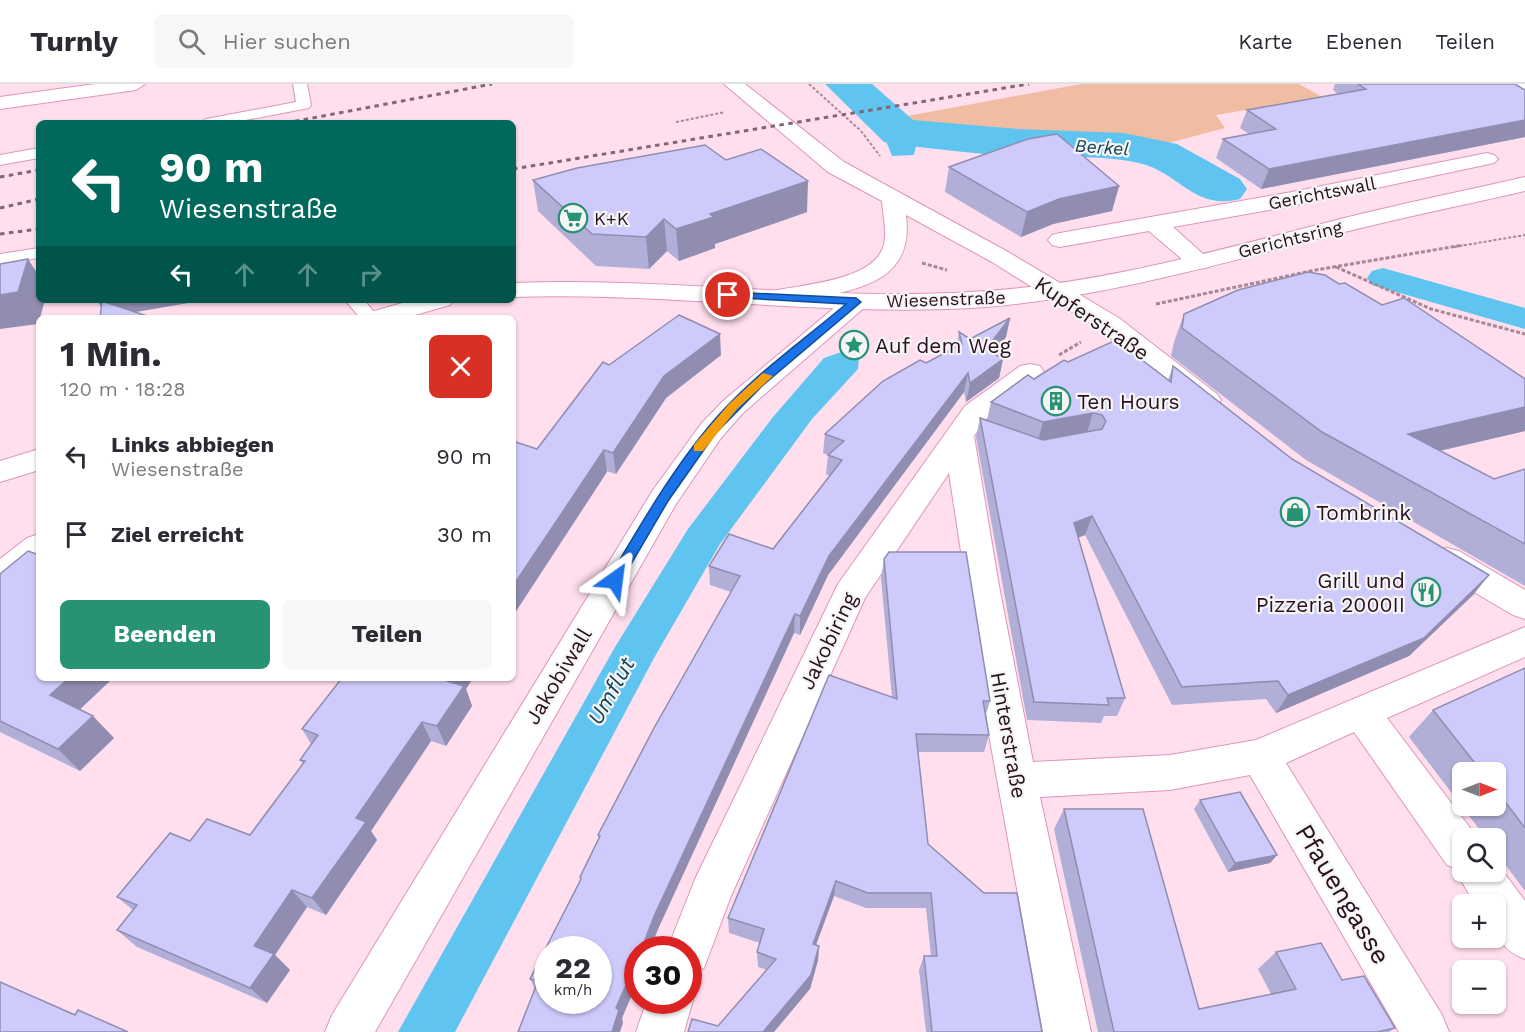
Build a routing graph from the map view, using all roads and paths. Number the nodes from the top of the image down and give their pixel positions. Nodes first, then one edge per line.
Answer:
1 (136, 84) edge
2 (300, 84) edge
3 (733, 84) edge
4 (809, 84) edge
5 (1520, 84) edge
6 (1525, 87) edge
7 (0, 103) edge
8 (760, 107) junction
9 (222, 120) edge
10 (676, 122) dead end
11 (36, 154) edge
12 (1487, 159) dead end
13 (0, 160) edge
14 (883, 160) dead end
15 (1525, 184) edge
16 (893, 198) junction
17 (1155, 224) junction
18 (1525, 235) edge
19 (1060, 240) dead end
20 (36, 253) edge
21 (0, 259) edge
22 (1200, 262) junction
23 (1336, 267) junction
24 (516, 290) edge
25 (1056, 292) junction
26 (772, 297) junction
27 (856, 302) junction
28 (357, 303) edge
29 (430, 303) edge
30 (367, 315) edge
31 (387, 315) edge
32 (1103, 320) junction
33 (1525, 334) edge
34 (1030, 372) joint
35 (1229, 418) edge
36 (973, 430) junction
37 (36, 460) edge
38 (36, 471) edge
39 (0, 474) edge
40 (1425, 546) edge
41 (36, 548) edge
42 (0, 577) edge
43 (1525, 606) edge
44 (1525, 641) edge
45 (1362, 713) junction
46 (1260, 756) junction
47 (1017, 780) junction
48 (1452, 837) edge
49 (1484, 882) edge
50 (694, 936) edge
51 (1525, 937) edge
52 (666, 1014) edge
53 (349, 1032) edge
54 (660, 1032) edge
55 (1067, 1032) edge
56 (1425, 1032) edge

1 - 7 street
2 - 9 lane
3 - 8 street, Kupferstraße
4 - 14 path
5 - 6 street
8 - 10 path
8 - 16 street, Kupferstraße
11 - 13 lane
12 - 17 street, Gerichtswall
15 - 22 street, Gerichtsring
16 - 25 street, Kupferstraße
16 - 26 street
17 - 19 street, Gerichtswall
17 - 22 street
18 - 23 path
20 - 21 lane
22 - 25 street, Gerichtsring
23 - 32 path
23 - 33 path
24 - 26 street, Wiesenstraße
25 - 27 street, Wiesenstraße
25 - 32 street, Kupferstraße
26 - 27 street, Wiesenstraße
27 - 53 street, Jakobiwall
28 - 30 lane
29 - 31 street
32 - 34 path
32 - 35 street, Kupferstraße
34 - 36 street, Jakobiring
36 - 47 street, Hinterstraße
36 - 50 street, Jakobiring
37 - 39 street
38 - 39 street
40 - 43 street
41 - 42 street
44 - 45 street
45 - 46 street
45 - 48 street
46 - 47 street
46 - 56 street, Pfauengasse
47 - 55 street, Hinterstraße
49 - 51 street
52 - 54 street

